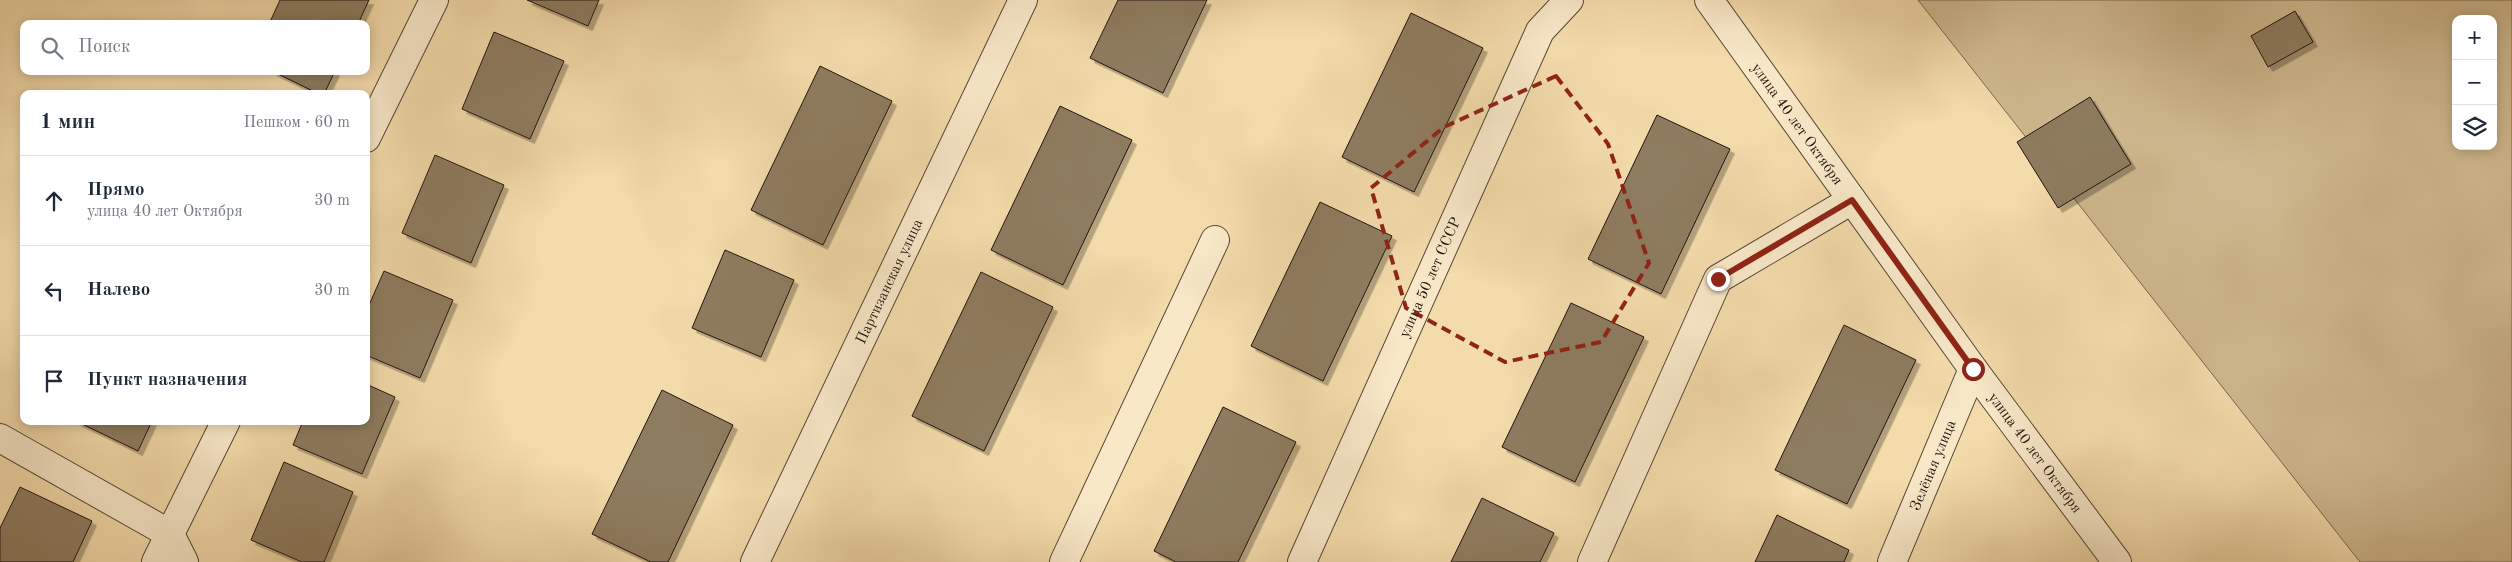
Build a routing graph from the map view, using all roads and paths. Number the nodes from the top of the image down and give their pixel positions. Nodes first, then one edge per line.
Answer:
1 (434, 0) edge
2 (1023, 0) edge
3 (1570, 0) edge
4 (1710, 0) edge
5 (370, 130) edge
6 (1852, 200) junction
7 (1215, 240) dead end
8 (1973, 369) junction
9 (224, 425) edge
10 (0, 438) edge
11 (170, 534) junction
12 (156, 562) edge
13 (184, 562) edge
14 (755, 562) edge
15 (1064, 562) edge
16 (1302, 562) edge
17 (1592, 562) edge
18 (1892, 562) edge
19 (2117, 562) edge

1 - 5 street
2 - 14 street, Партизанская улица
3 - 16 street, улица 50 лет СССР
4 - 6 street, улица 40 лет Октября
6 - 8 street, улица 40 лет Октября
6 - 17 street
7 - 15 street
8 - 18 street, Зелёная улица
8 - 19 street, улица 40 лет Октября
9 - 11 street
10 - 11 street
11 - 12 street
11 - 13 street

